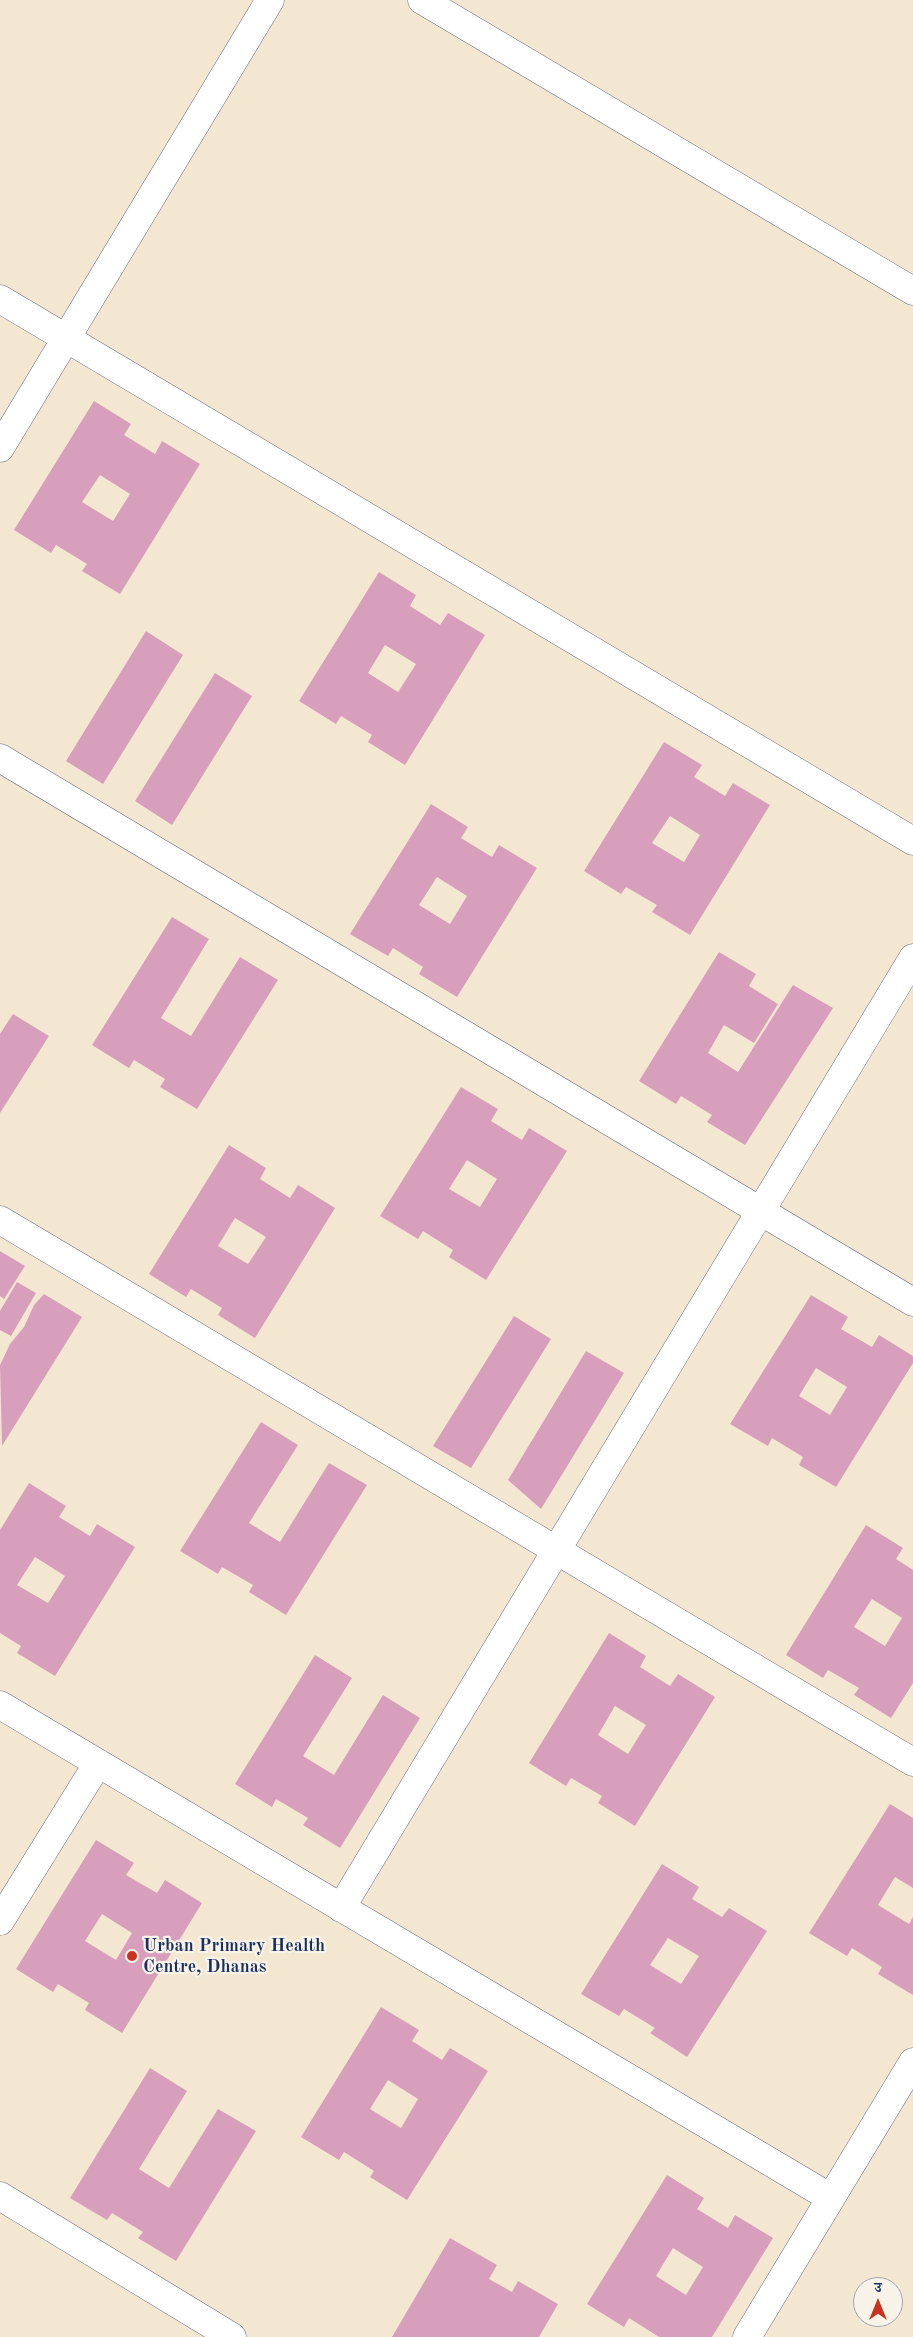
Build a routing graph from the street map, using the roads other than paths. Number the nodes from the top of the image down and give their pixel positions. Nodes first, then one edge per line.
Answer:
1 (270, 0) edge
2 (422, 0) edge
3 (913, 291) edge
4 (0, 299) edge
5 (66, 337) junction
6 (0, 448) edge
7 (0, 758) edge
8 (913, 841) edge
9 (913, 958) edge
10 (761, 1211) junction
11 (0, 1220) edge
12 (913, 1302) edge
13 (556, 1550) junction
14 (0, 1705) edge
15 (913, 1762) edge
16 (98, 1763) junction
17 (341, 1908) junction
18 (0, 1921) edge
19 (913, 2062) edge
20 (0, 2196) edge
21 (831, 2198) junction
22 (232, 2337) edge
23 (747, 2337) edge

1 - 5 street
2 - 3 street
4 - 5 street
5 - 6 street
5 - 8 street
7 - 10 street
9 - 10 street
10 - 12 street
10 - 13 street
11 - 13 street
13 - 15 street
13 - 17 street
14 - 16 street
16 - 17 street
16 - 18 street
17 - 21 street
19 - 21 street
20 - 22 street
21 - 23 street

